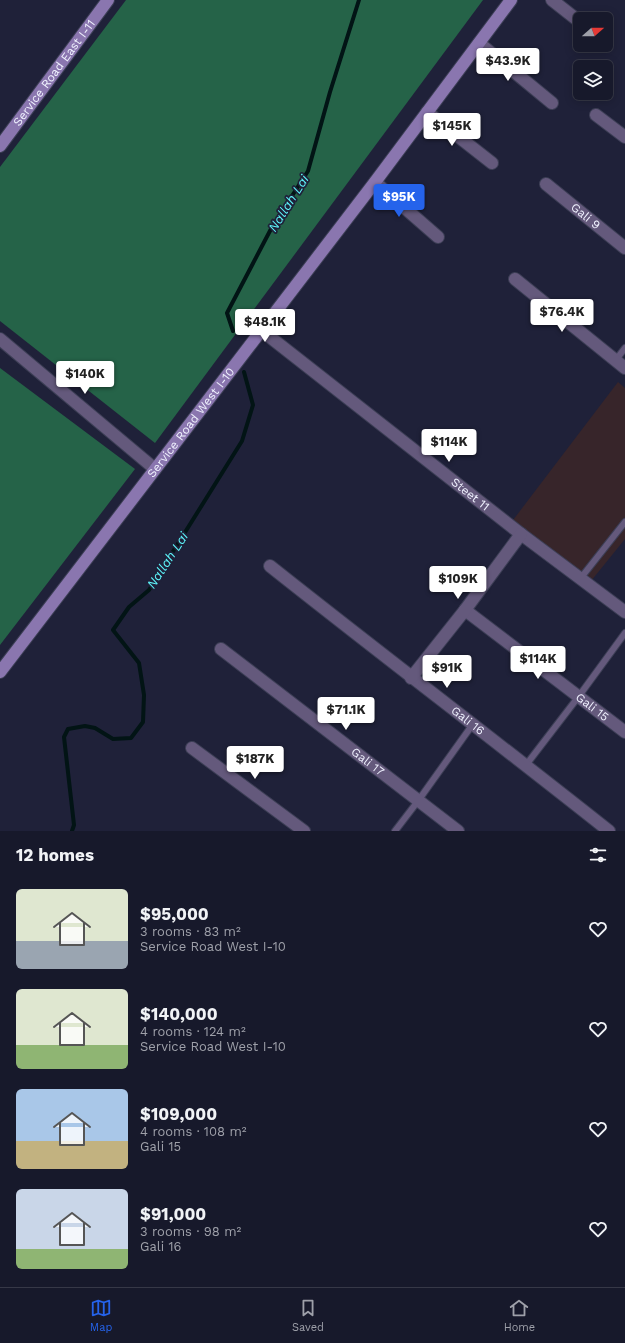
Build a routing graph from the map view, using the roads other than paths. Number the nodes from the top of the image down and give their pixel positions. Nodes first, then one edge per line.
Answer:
1 (108, 0) edge
2 (511, 0) edge
3 (552, 0) edge
4 (573, 16) edge
5 (479, 43) junction
6 (552, 103) dead end
7 (427, 112) junction
8 (596, 115) dead end
9 (625, 137) edge
10 (0, 146) edge
11 (492, 163) dead end
12 (375, 182) junction
13 (546, 184) dead end
14 (438, 237) dead end
15 (625, 248) edge
16 (515, 279) dead end
17 (261, 330) junction
18 (0, 339) edge
19 (625, 348) edge
20 (615, 361) junction
21 (625, 368) edge
22 (154, 469) junction
23 (625, 522) edge
24 (521, 534) junction
25 (270, 566) dead end
26 (580, 579) junction
27 (465, 610) junction
28 (625, 612) edge
29 (625, 633) edge
30 (220, 649) dead end
31 (0, 672) edge
32 (411, 678) junction
33 (579, 696) junction
34 (473, 724) junction
35 (625, 732) edge
36 (192, 748) dead end
37 (526, 765) junction
38 (418, 801) junction
39 (304, 831) edge
40 (395, 831) edge
41 (458, 831) edge
42 (609, 831) edge

1 - 10 main road, Service Road East I-11
2 - 5 main road, Service Road West I-10
3 - 4 street
5 - 6 street
5 - 7 main road, Service Road West I-10
7 - 11 street
7 - 12 main road, Service Road West I-10
8 - 9 street
12 - 14 street
12 - 17 main road, Service Road West I-10
13 - 15 street, Gali 9
16 - 20 street
17 - 22 main road, Service Road West I-10
17 - 24 street, Steet 11
18 - 22 street
19 - 20 lane
20 - 21 street
22 - 31 main road, Service Road West I-10
23 - 26 lane
24 - 26 street, Steet 11
24 - 27 street
25 - 32 street, Gali 16
26 - 28 street, Steet 11
27 - 32 street
27 - 33 street, Gali 15
29 - 33 lane
30 - 38 street, Gali 17
32 - 34 street, Gali 16
33 - 35 street, Gali 15
33 - 37 lane
34 - 37 street, Gali 16
34 - 38 lane
36 - 39 street
37 - 42 street, Gali 16
38 - 40 lane
38 - 41 street, Gali 17

